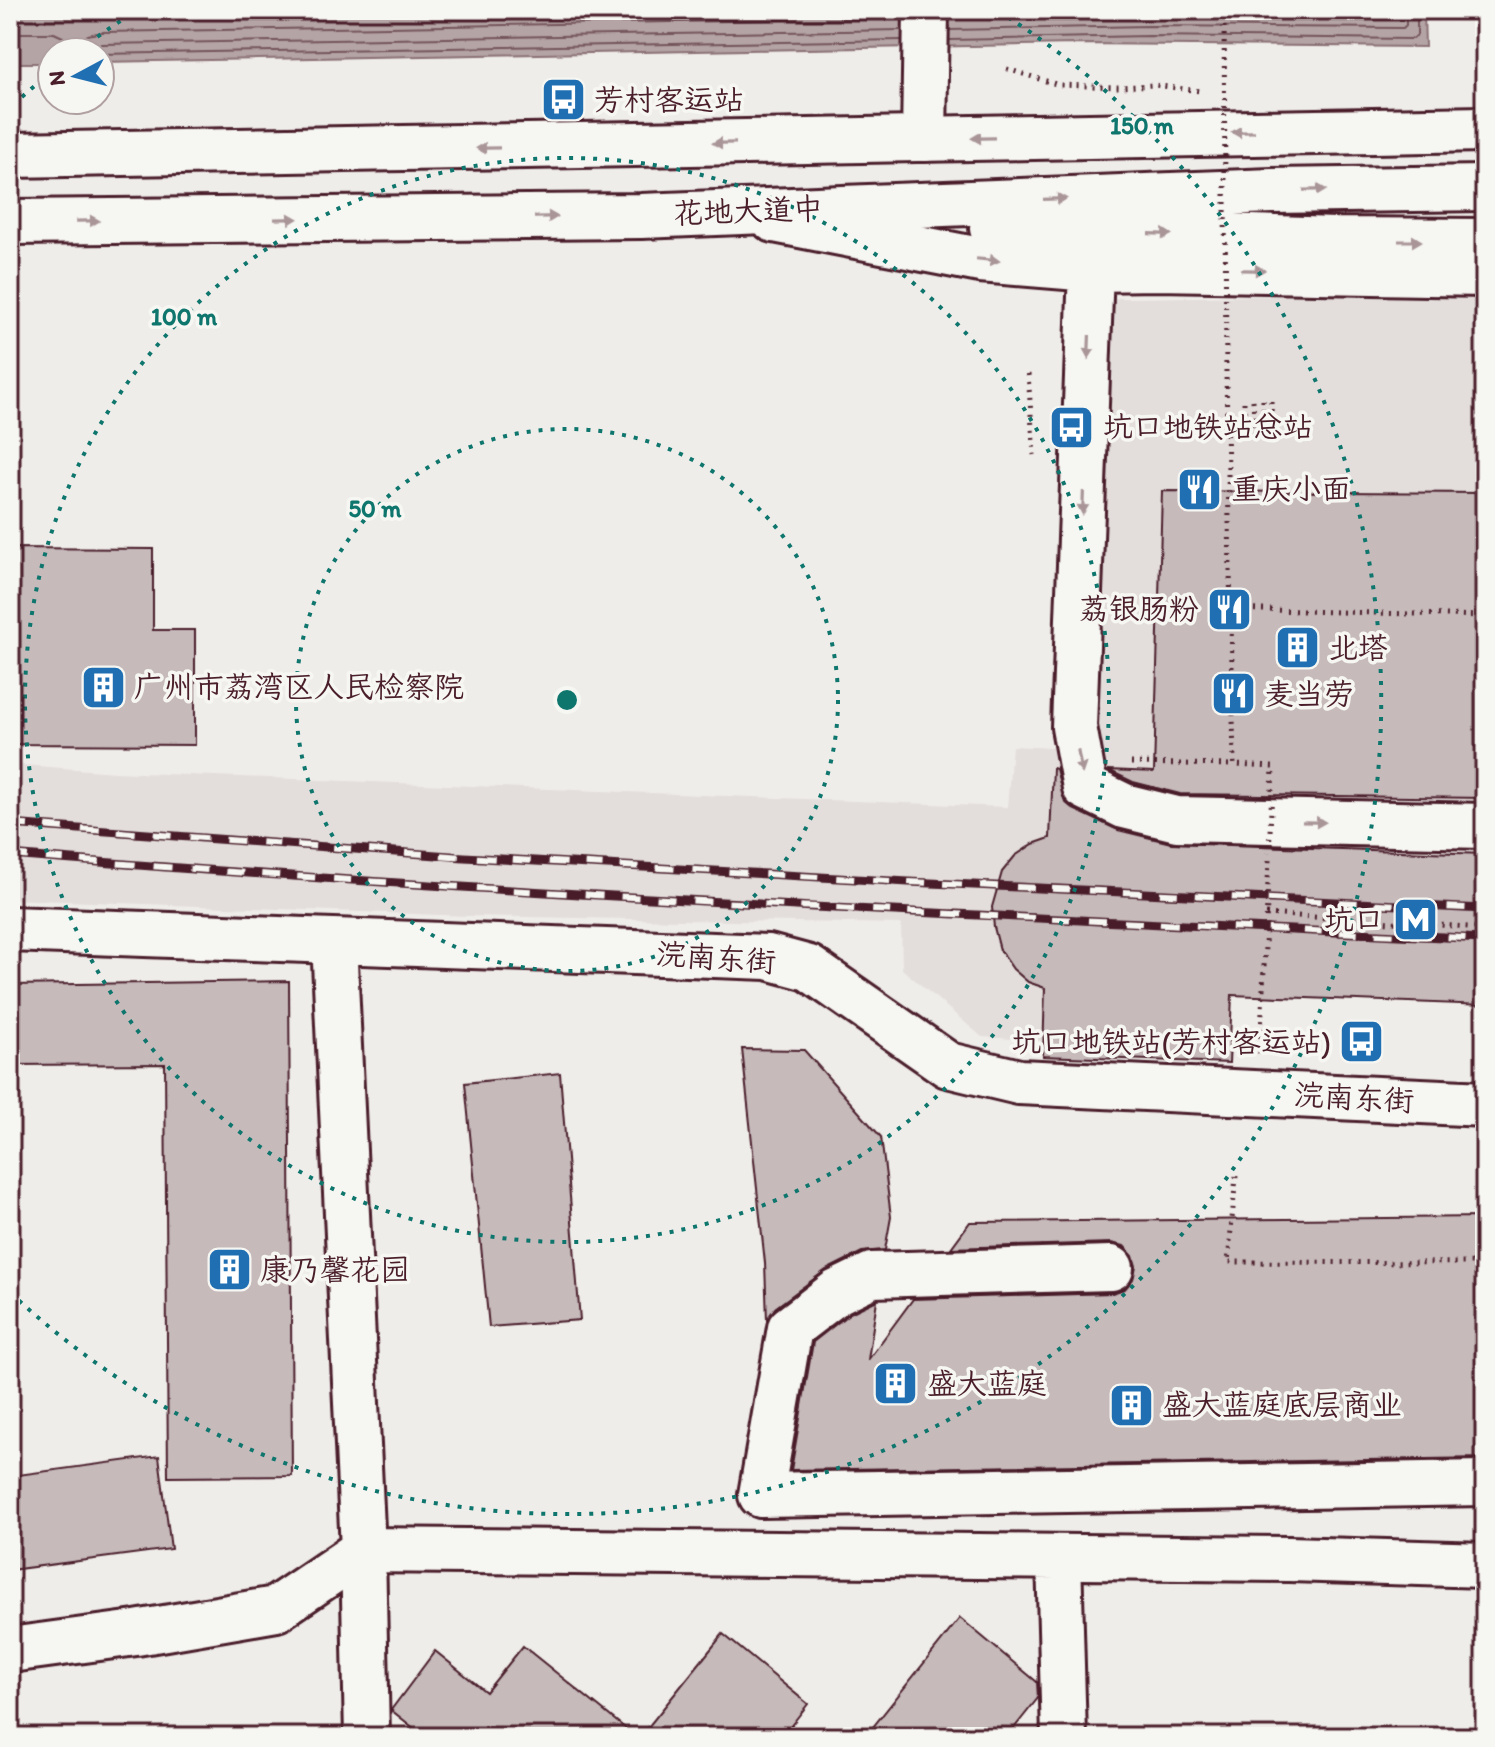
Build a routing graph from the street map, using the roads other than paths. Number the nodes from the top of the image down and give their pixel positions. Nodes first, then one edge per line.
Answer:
1 (926, 29) edge
2 (1485, 99) edge
3 (1377, 129) junction
4 (1485, 129) edge
5 (924, 139) junction
6 (10, 155) edge
7 (1485, 188) edge
8 (641, 216) junction
9 (774, 220) junction
10 (10, 222) edge
11 (1485, 241) edge
12 (1091, 269) junction
13 (1485, 274) edge
14 (1485, 826) edge
15 (10, 929) edge
16 (334, 941) junction
17 (1485, 1104) edge
18 (1111, 1268) dead end
19 (1485, 1483) edge
20 (363, 1550) junction
21 (1059, 1557) junction
22 (1485, 1565) edge
23 (10, 1650) edge
24 (367, 1737) edge
25 (1064, 1737) edge

1 - 5 street
2 - 3 street
3 - 4 street
3 -> 5 street
5 -> 6 street
8 -> 7 street, 花地大道中
8 - 9 street
10 -> 8 street, 花地大道中
9 -> 11 street
9 -> 12 street
12 -> 13 street
12 -> 14 street
15 - 16 street, 浣南东街
16 - 17 street, 浣南东街
16 - 20 street
18 - 19 street
20 - 21 street
20 - 23 street
20 - 24 street
21 - 22 street
21 - 25 street

